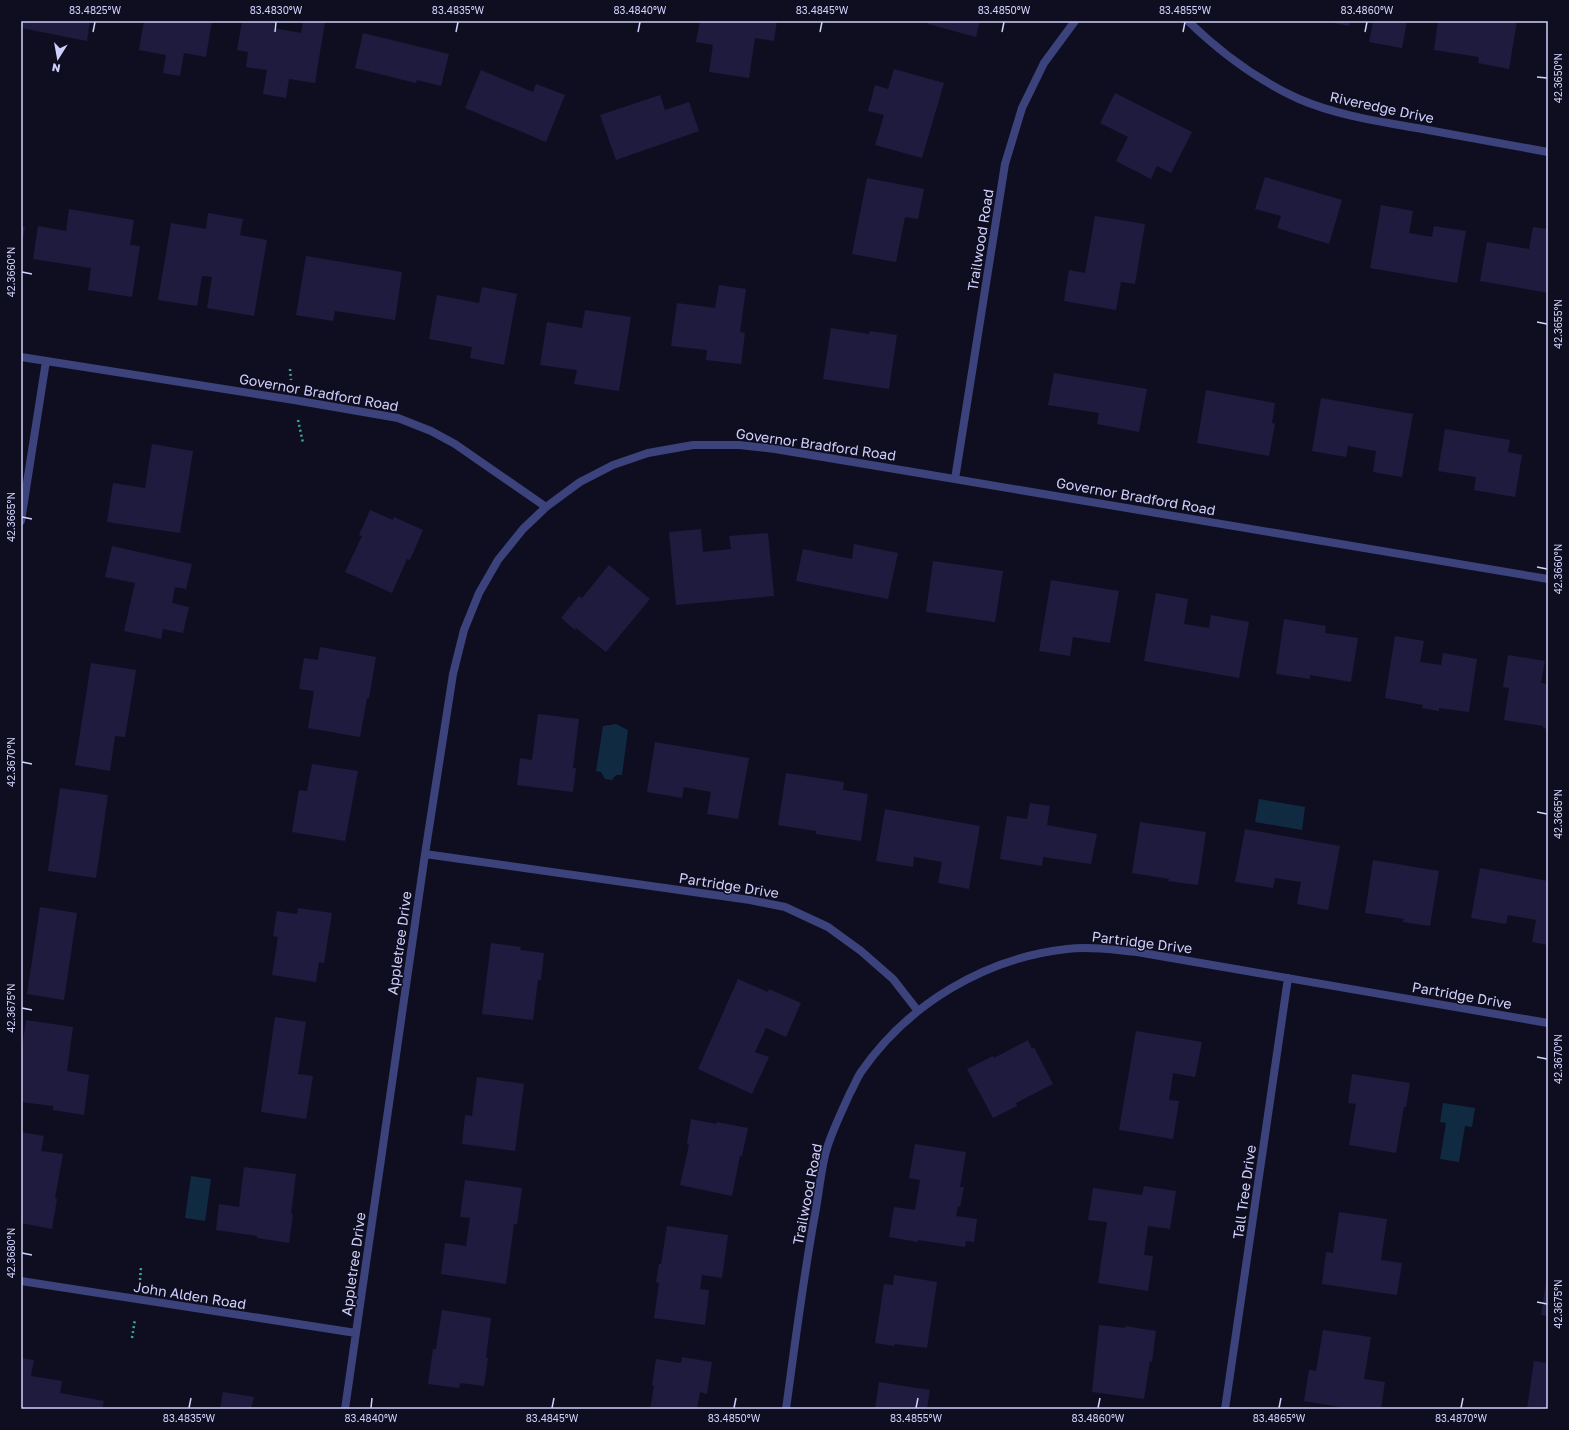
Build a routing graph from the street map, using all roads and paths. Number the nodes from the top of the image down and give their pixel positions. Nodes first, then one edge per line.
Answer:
1 (1076, 21) edge
2 (1188, 21) edge
3 (1548, 152) edge
4 (21, 357) edge
5 (46, 361) junction
6 (955, 479) junction
7 (546, 507) junction
8 (21, 521) edge
9 (1548, 579) edge
10 (425, 854) junction
11 (1288, 978) junction
12 (918, 1011) junction
13 (1548, 1023) edge
14 (21, 1281) edge
15 (356, 1333) junction
16 (345, 1409) edge
17 (786, 1409) edge
18 (1225, 1409) edge

1 - 6 street, Trailwood Road
2 - 3 street, Riveredge Drive
4 - 5 street, Governor Bradford Road
5 - 7 street, Governor Bradford Road
5 - 8 street
6 - 7 street, Governor Bradford Road
6 - 9 street, Governor Bradford Road
7 - 10 street, Appletree Drive
10 - 12 street, Partridge Drive
10 - 15 street, Appletree Drive
11 - 12 street, Partridge Drive
11 - 13 street, Partridge Drive
11 - 18 street, Tall Tree Drive
12 - 17 street, Trailwood Road
14 - 15 street, John Alden Road
15 - 16 street, Appletree Drive

